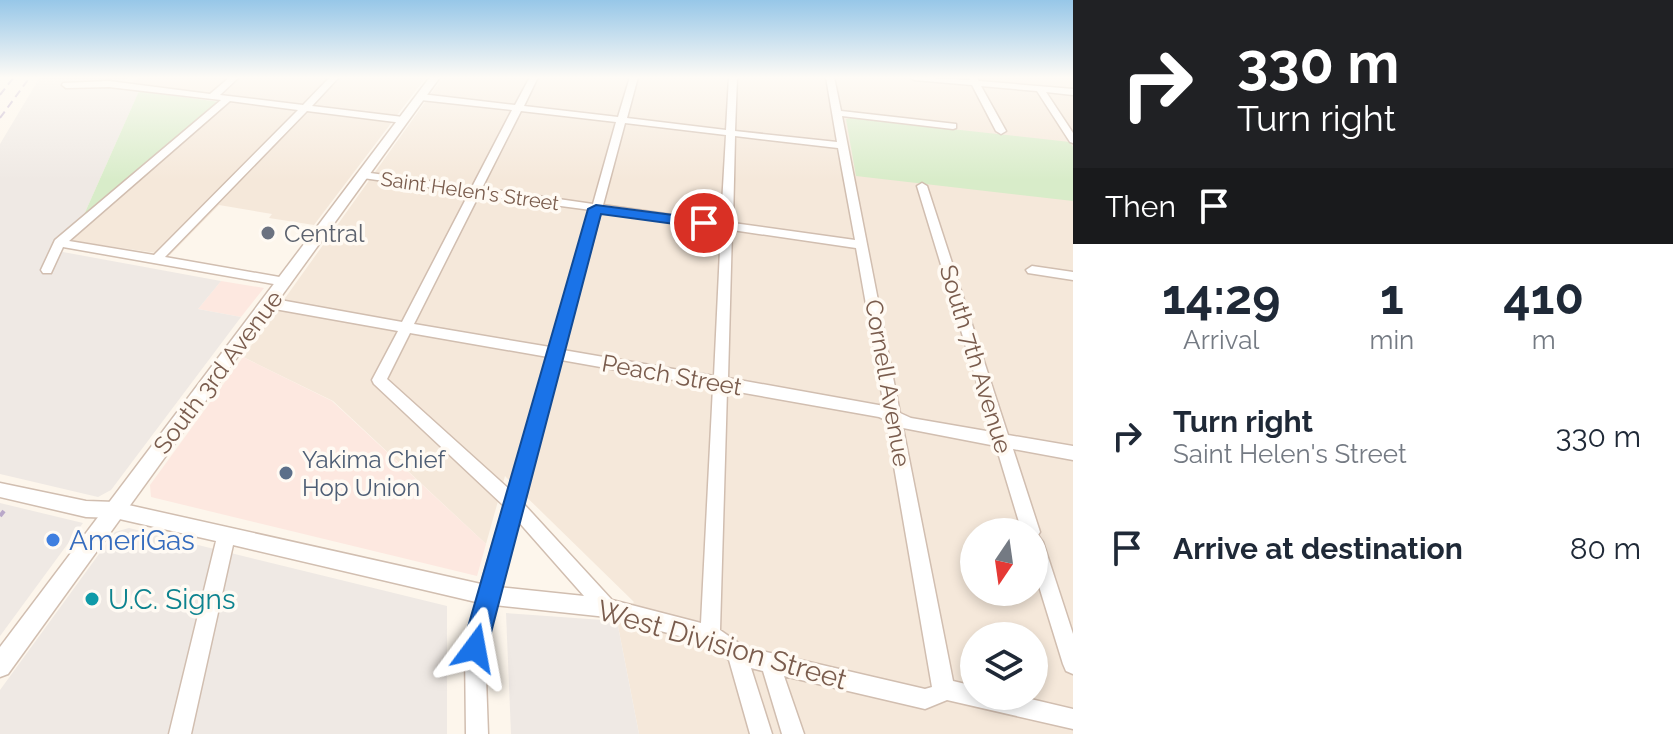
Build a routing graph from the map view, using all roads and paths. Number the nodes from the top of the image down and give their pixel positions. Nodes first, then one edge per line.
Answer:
1 (214, 111) edge
2 (301, 111) edge
3 (331, 111) edge
4 (410, 111) edge
5 (516, 111) edge
6 (546, 111) edge
7 (624, 111) edge
8 (732, 111) edge
9 (991, 111) edge
10 (1054, 111) edge
11 (837, 113) joint
12 (403, 120) junction
13 (621, 120) junction
14 (953, 126) dead end
15 (1001, 131) dead end
16 (731, 133) junction
17 (1073, 140) edge
18 (843, 146) junction
19 (363, 175) junction
20 (922, 186) dead end
21 (475, 192) junction
22 (596, 209) junction
23 (727, 226) junction
24 (59, 243) junction
25 (862, 245) junction
26 (157, 259) junction
27 (47, 270) dead end
28 (1032, 270) dead end
29 (1073, 276) edge
30 (285, 282) junction
31 (269, 303) junction
32 (406, 328) junction
33 (556, 355) junction
34 (719, 383) junction
35 (894, 419) junction
36 (1002, 441) junction
37 (1073, 453) edge
38 (0, 490) edge
39 (513, 504) junction
40 (115, 510) junction
41 (1027, 518) edge
42 (226, 536) junction
43 (1048, 586) edge
44 (487, 595) junction
45 (607, 608) junction
46 (710, 635) junction
47 (737, 653) junction
48 (770, 663) junction
49 (1073, 664) edge
50 (0, 666) edge
51 (944, 689) junction
52 (1069, 723) edge
53 (180, 734) edge
54 (477, 734) edge
55 (761, 734) edge
56 (793, 734) edge

1 - 24 street
2 - 26 street
3 - 12 street
4 - 12 street, South 3rd Avenue
5 - 21 street
6 - 13 street
7 - 13 street
8 - 16 street
9 - 15 street
10 - 17 street
11 - 14 street
11 - 18 street, Cornell Avenue
12 - 19 street, South 3rd Avenue
13 - 16 street
13 - 22 street
16 - 18 street
16 - 23 street
18 - 25 street, Cornell Avenue
19 - 21 street, Saint Helen's Street
19 - 30 street, South 3rd Avenue
20 - 36 street, South 7th Avenue
21 - 22 street, Saint Helen's Street
21 - 32 street
22 - 23 street, Saint Helen's Street
22 - 33 street
23 - 25 street, Saint Helen's Street
23 - 34 street
24 - 26 street
24 - 27 street
25 - 35 street, Cornell Avenue
26 - 30 street
28 - 29 street
30 - 31 street, South 3rd Avenue
31 - 32 street, Peach Street
31 - 40 street, South 3rd Avenue
32 - 33 street, Peach Street
32 - 39 street
33 - 34 street, Peach Street
33 - 39 street
34 - 35 street, Peach Street
34 - 46 street
35 - 36 street, Peach Street
35 - 51 street, Cornell Avenue
36 - 37 street, Peach Street
36 - 41 street, South 7th Avenue
38 - 40 street, West Division Street
39 - 44 street
39 - 45 street
40 - 42 street, West Division Street
40 - 50 street, South 3rd Avenue
42 - 44 street, West Division Street
42 - 53 street
43 - 49 street
44 - 45 street, West Division Street
44 - 54 street
45 - 46 street, West Division Street
46 - 47 street, West Division Street
47 - 48 street, West Division Street
47 - 55 street
48 - 51 street, West Division Street
48 - 56 street
51 - 52 street, West Division Street

